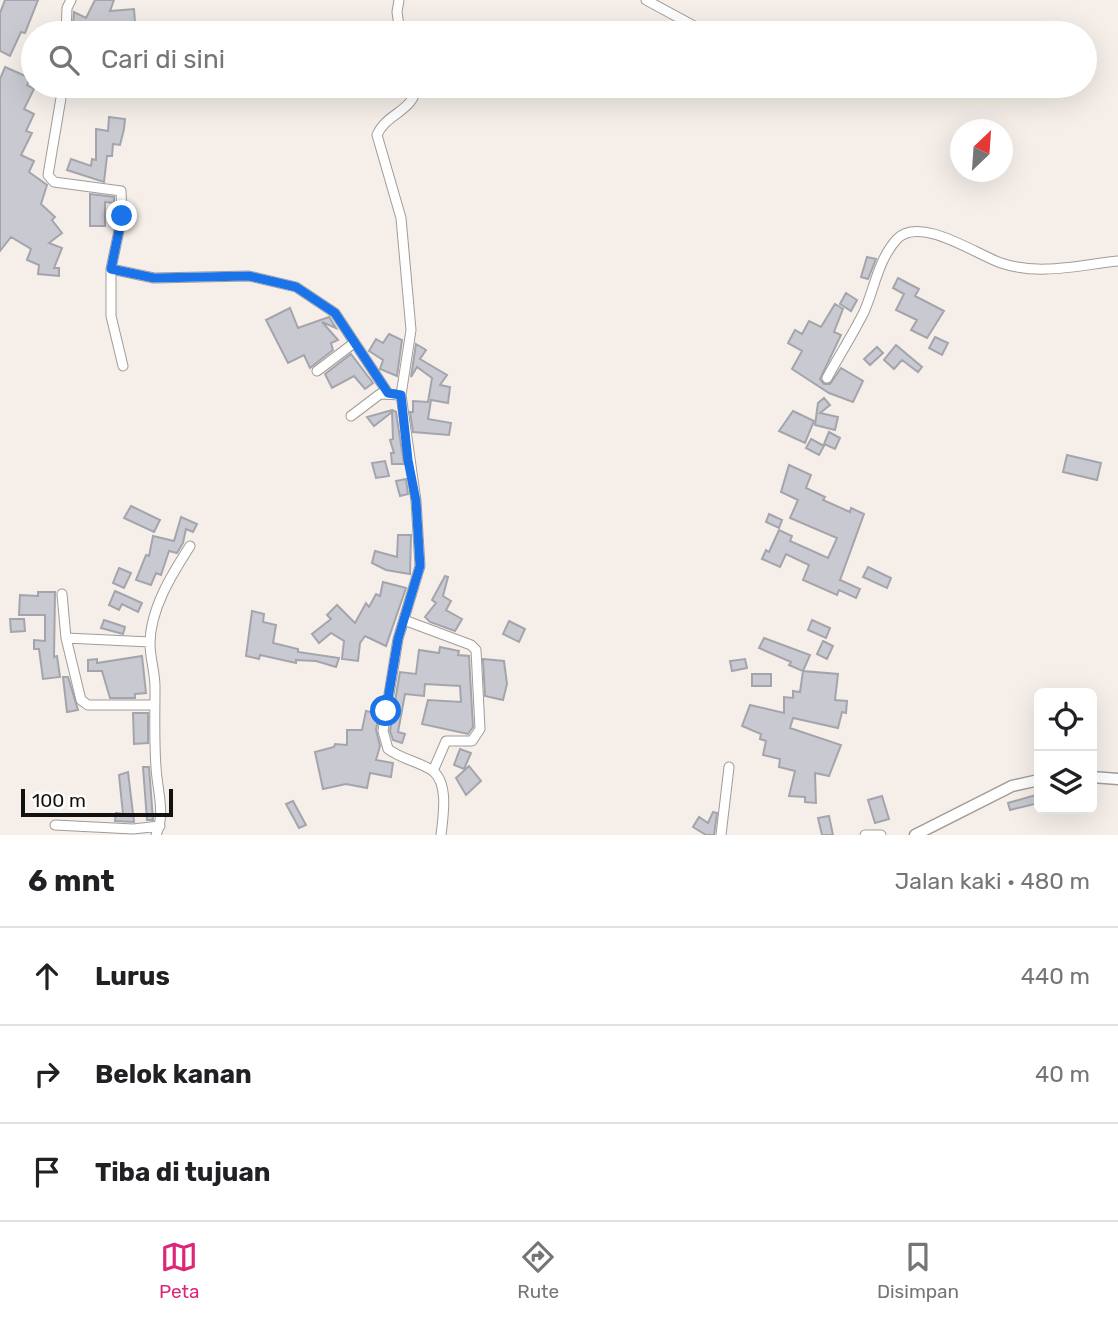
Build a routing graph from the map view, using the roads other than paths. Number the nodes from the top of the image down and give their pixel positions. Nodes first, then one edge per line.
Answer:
1 (71, 0) edge
2 (399, 0) edge
3 (646, 0) edge
4 (66, 21) edge
5 (398, 21) edge
6 (685, 21) edge
7 (61, 98) edge
8 (415, 98) edge
9 (1118, 261) edge
10 (111, 269) junction
11 (354, 343) junction
12 (123, 366) dead end
13 (317, 371) dead end
14 (827, 378) dead end
15 (388, 393) junction
16 (401, 395) junction
17 (351, 416) dead end
18 (190, 546) dead end
19 (62, 594) dead end
20 (404, 620) junction
21 (66, 638) junction
22 (150, 642) junction
23 (153, 705) junction
24 (729, 767) dead end
25 (433, 771) junction
26 (1097, 777) edge
27 (1118, 779) edge
28 (1034, 781) edge
29 (55, 825) dead end
30 (158, 830) edge
31 (132, 832) edge
32 (441, 835) edge
33 (721, 835) edge
34 (865, 835) edge
35 (881, 835) edge
36 (915, 835) edge

1 - 4 street
2 - 5 street
3 - 6 street
7 - 10 street
8 - 16 street
9 - 14 street
10 - 11 street
10 - 12 street
11 - 13 street
11 - 15 street
15 - 16 street
15 - 17 street
16 - 20 street
18 - 22 street
19 - 21 street
20 - 25 street
20 - 25 street
21 - 22 street
21 - 23 street
22 - 23 street
23 - 30 street
24 - 33 street
25 - 32 street
26 - 27 street
28 - 36 street
29 - 31 street
30 - 31 street
34 - 35 street

